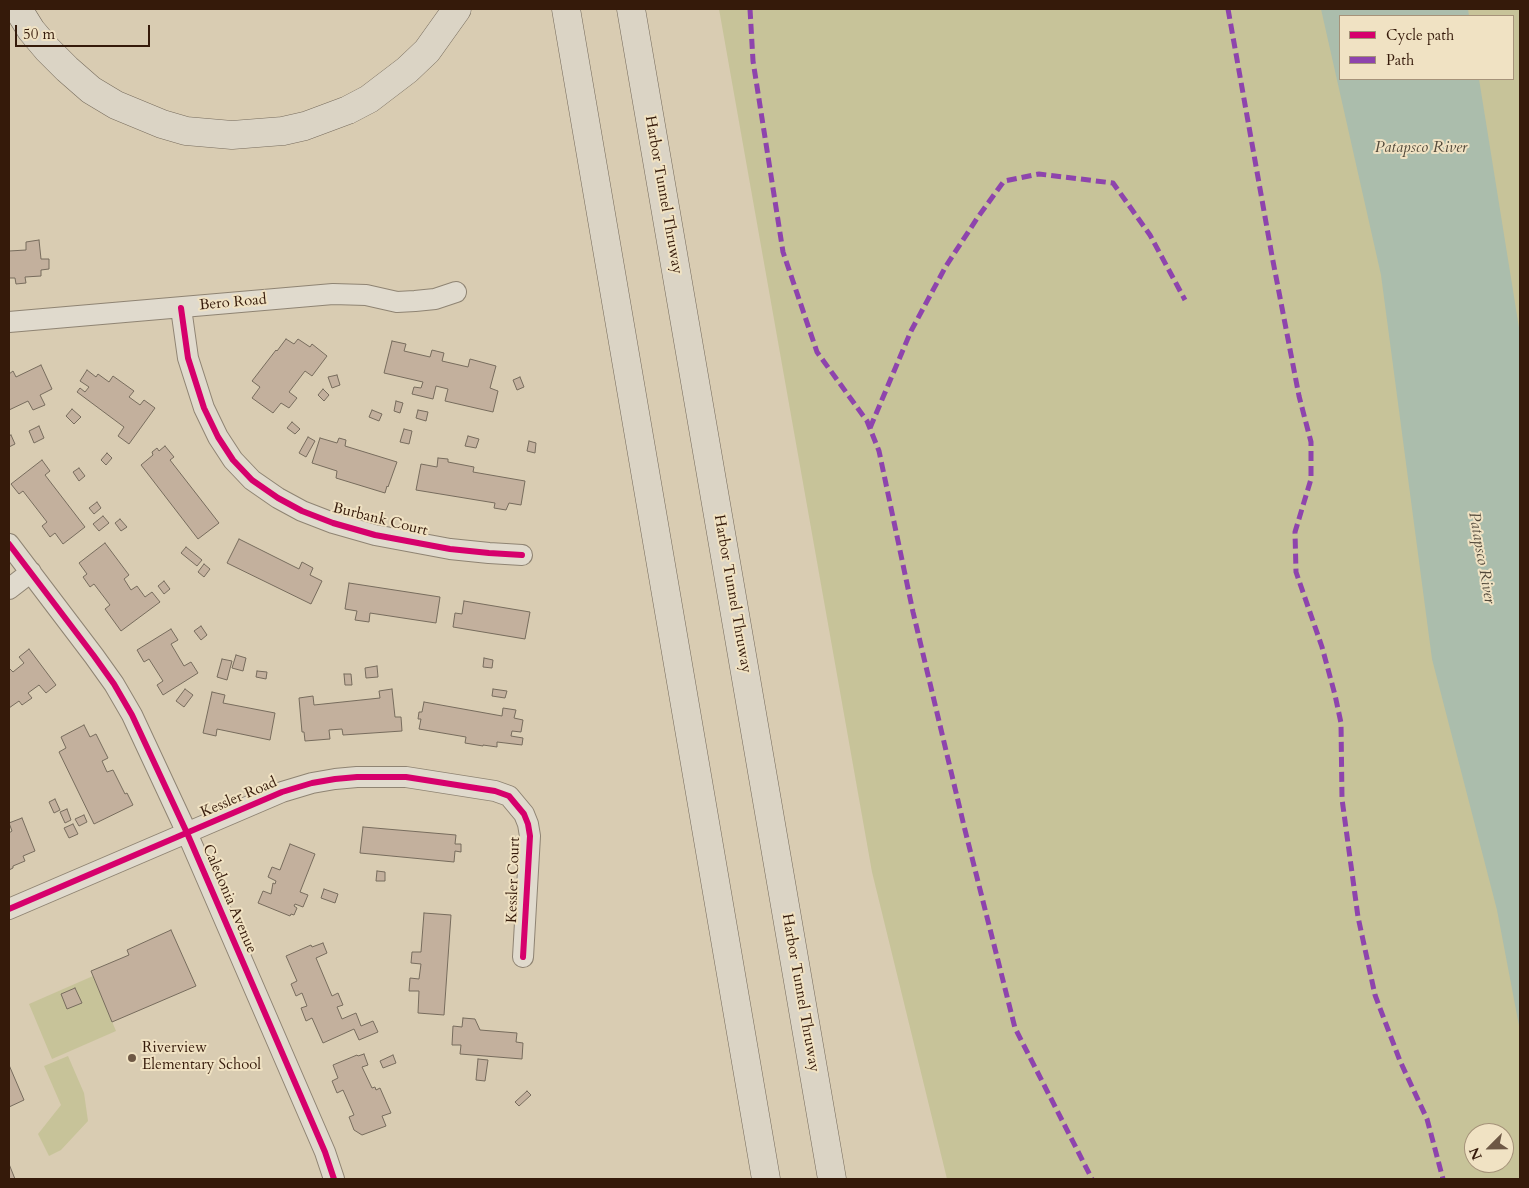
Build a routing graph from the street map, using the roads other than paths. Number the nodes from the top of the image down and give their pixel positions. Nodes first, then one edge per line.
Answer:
1 (18, 9) edge
2 (457, 9) edge
3 (566, 9) edge
4 (631, 9) edge
5 (456, 292) dead end
6 (182, 308) junction
7 (9, 322) edge
8 (9, 544) edge
9 (522, 555) dead end
10 (30, 572) junction
11 (9, 589) edge
12 (519, 806) joint
13 (187, 834) junction
14 (9, 909) edge
15 (523, 957) dead end
16 (334, 1179) edge
17 (766, 1179) edge
18 (832, 1179) edge

1 - 2 highway
3 - 17 highway
4 - 18 highway, Harbor Tunnel Thruway
5 - 6 street, Bero Road
6 - 7 street, Bero Road
6 - 9 street, Burbank Court
8 - 10 street, Caledonia Avenue
10 - 11 street
10 - 13 street, Caledonia Avenue
12 - 13 street, Kessler Road
12 - 15 street, Kessler Court
13 - 14 street, Kessler Road
13 - 16 street, Caledonia Avenue

